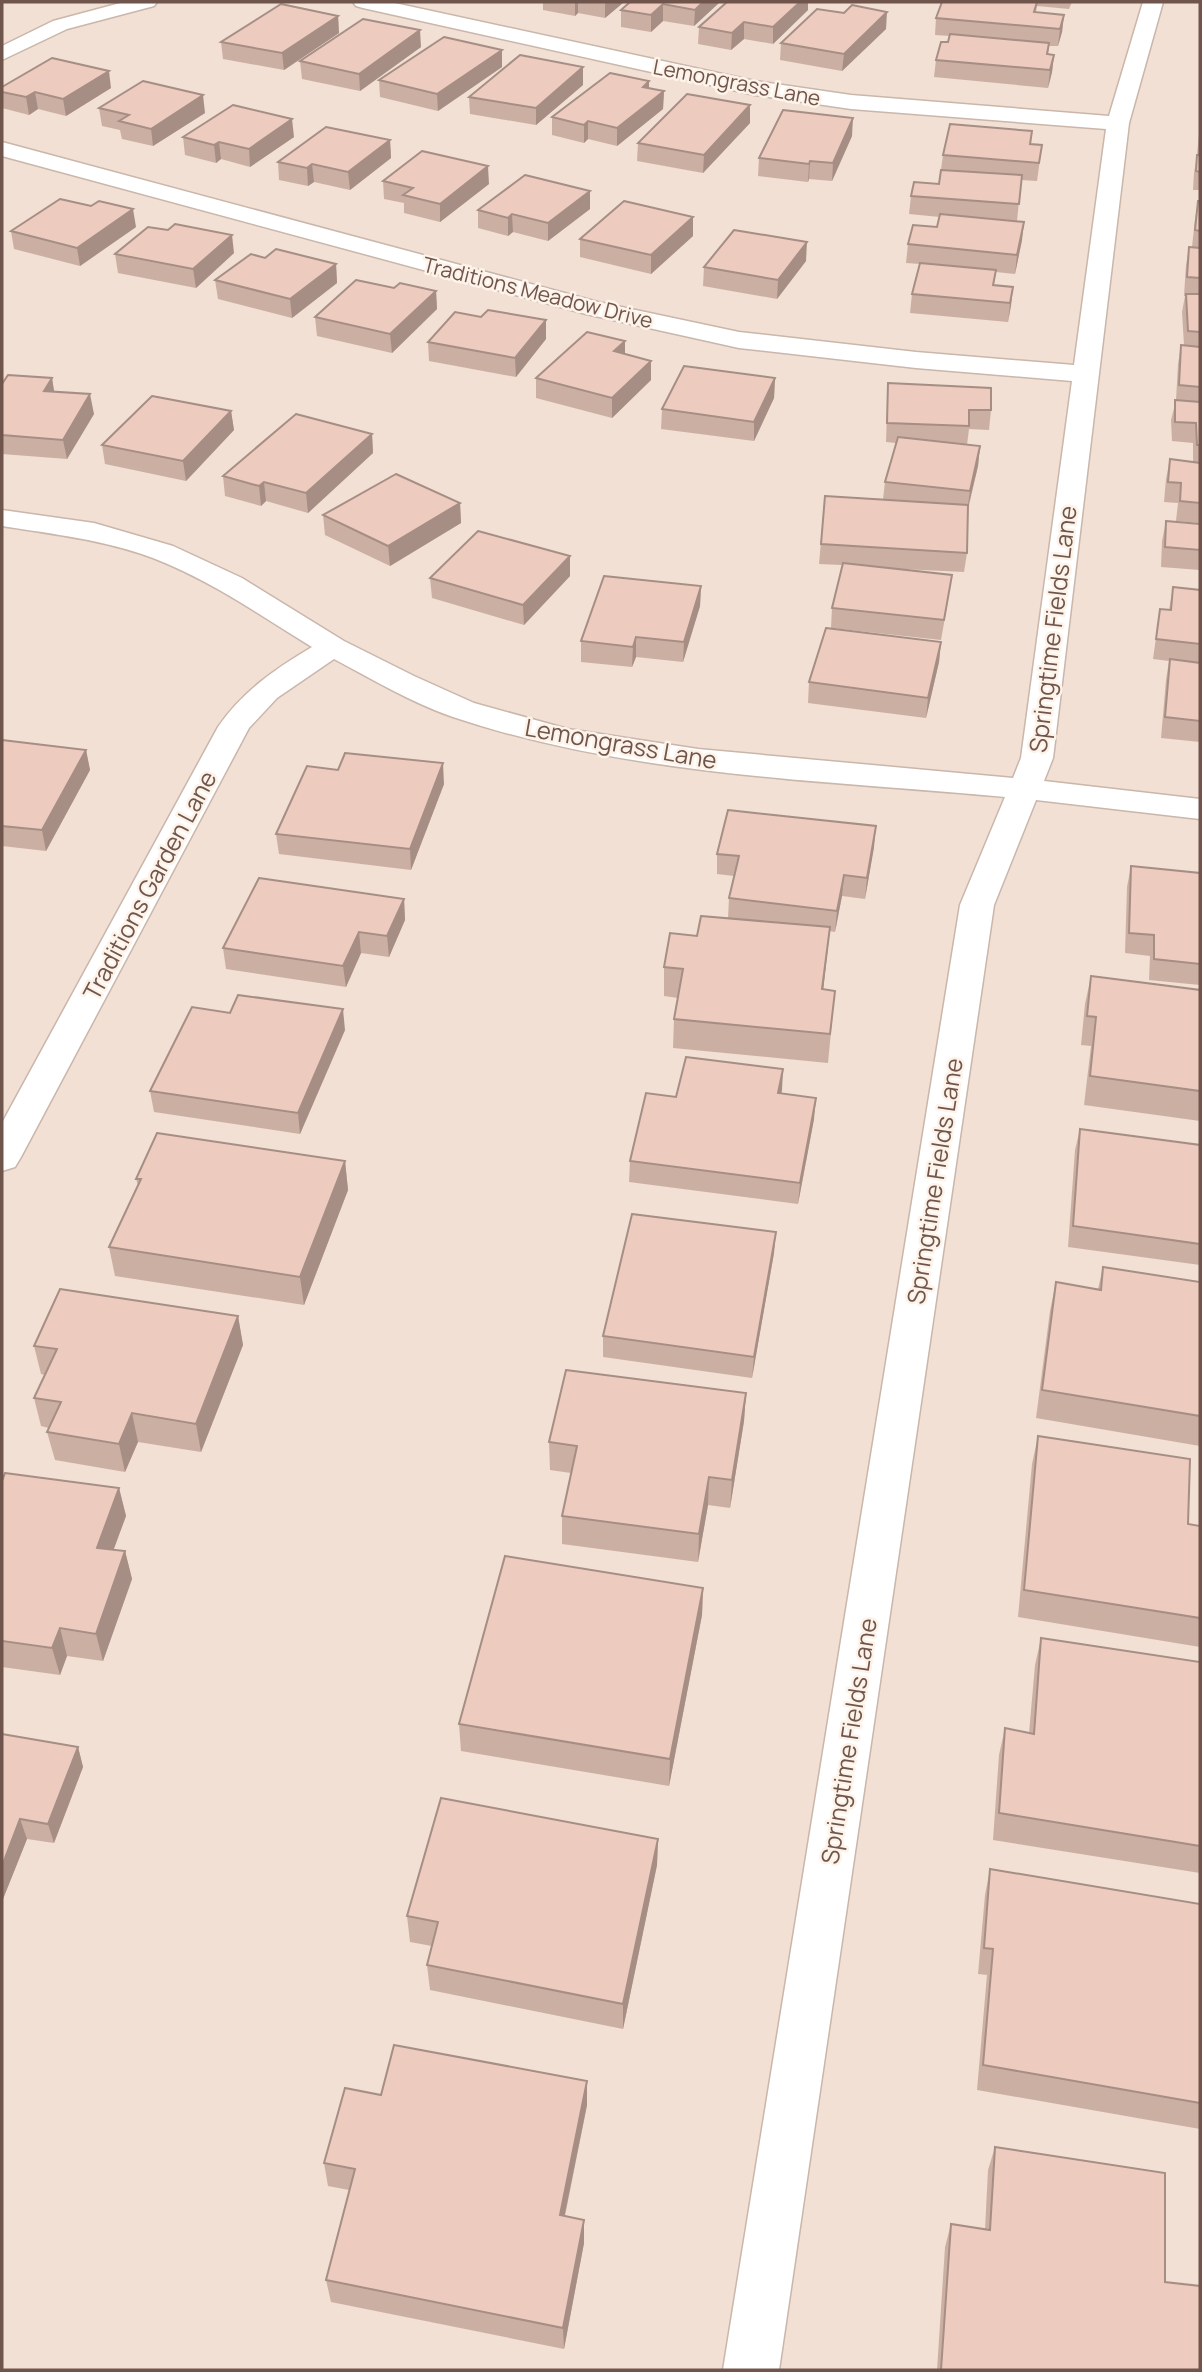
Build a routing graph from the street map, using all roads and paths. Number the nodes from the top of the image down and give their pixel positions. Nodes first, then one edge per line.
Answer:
1 (147, 2) edge
2 (362, 2) edge
3 (1153, 2) edge
4 (2, 54) edge
5 (1118, 123) junction
6 (2, 149) edge
7 (1085, 374) junction
8 (2, 517) edge
9 (333, 647) junction
10 (1024, 789) junction
11 (1200, 809) edge
12 (2, 1157) edge
13 (751, 2370) edge

1 - 4 street
2 - 5 street, Lemongrass Lane
3 - 5 street, Springtime Fields Lane
5 - 7 street, Springtime Fields Lane
6 - 7 street, Traditions Meadow Drive
7 - 10 street, Springtime Fields Lane
8 - 9 street, Lemongrass Lane
9 - 10 street, Lemongrass Lane
9 - 12 street, Traditions Garden Lane
10 - 11 street, Lemongrass Lane
10 - 13 street, Springtime Fields Lane

